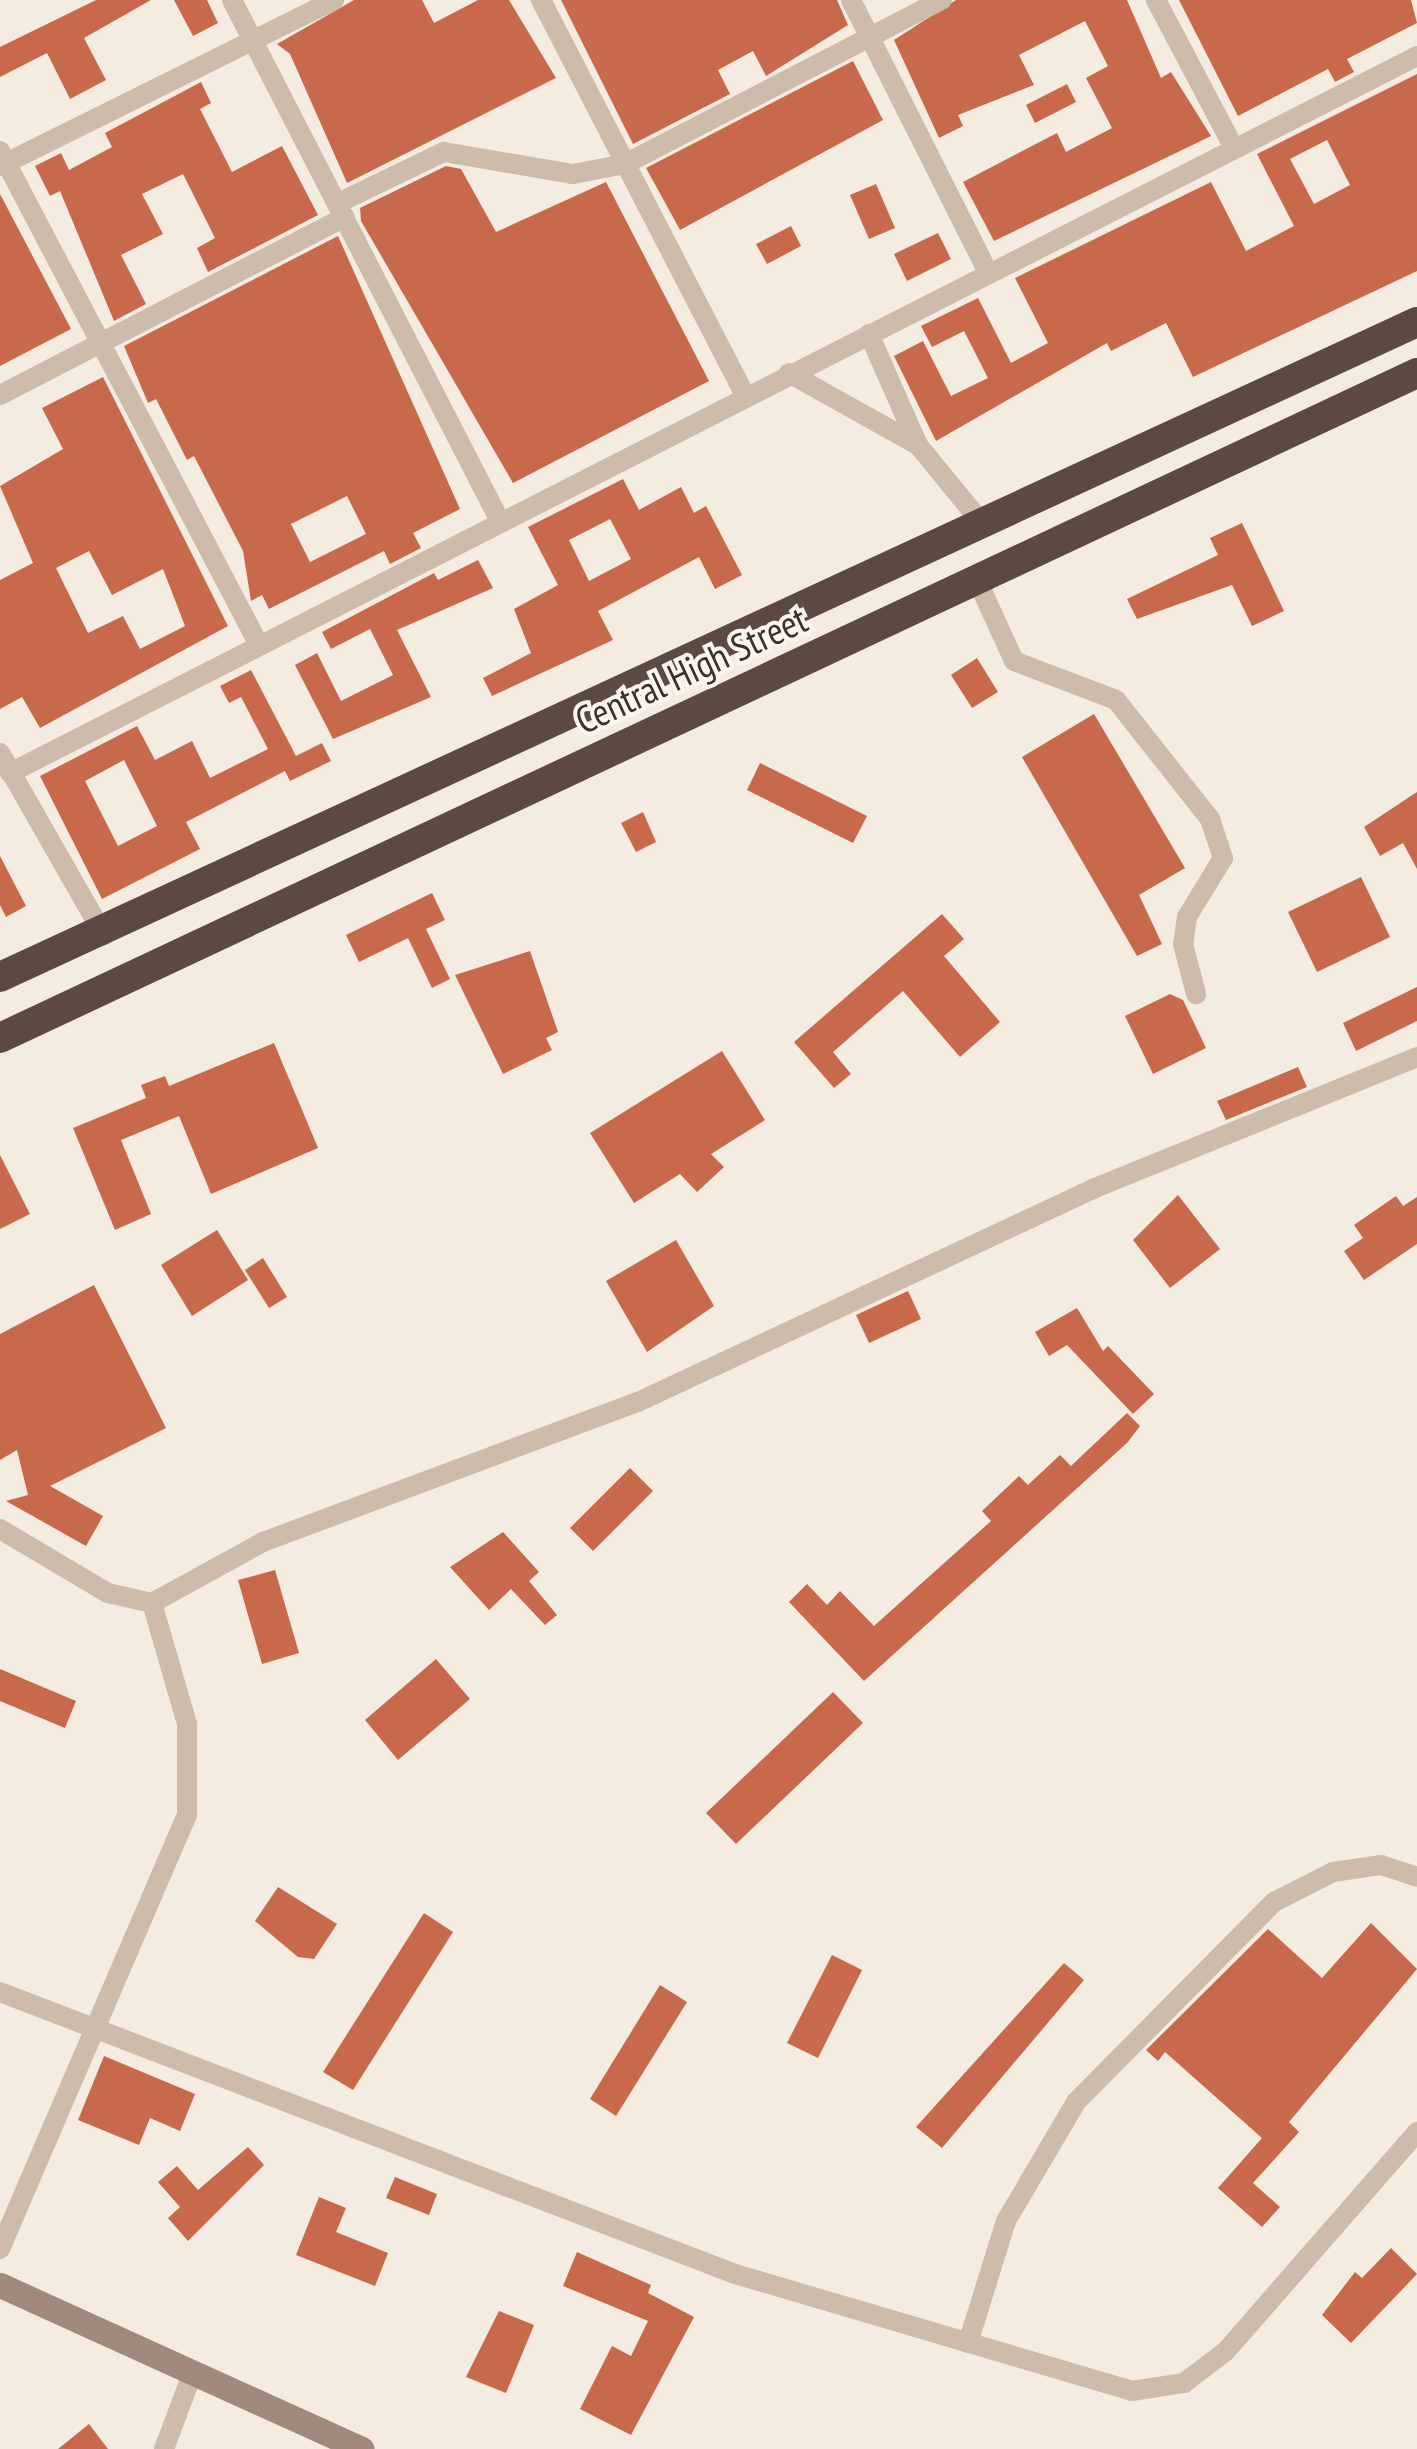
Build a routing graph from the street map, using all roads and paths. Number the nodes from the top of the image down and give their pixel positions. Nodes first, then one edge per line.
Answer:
1 (232, 0) edge
2 (334, 0) edge
3 (541, 0) edge
4 (851, 0) edge
5 (942, 0) edge
6 (1156, 0) edge
7 (870, 36) junction
8 (253, 41) junction
9 (1417, 56) edge
10 (1234, 148) junction
11 (2, 160) edge
12 (625, 164) junction
13 (342, 210) junction
14 (988, 272) junction
15 (1417, 322) edge
16 (870, 334) junction
17 (102, 345) junction
18 (789, 373) junction
19 (1417, 373) edge
20 (745, 395) junction
21 (0, 396) edge
22 (918, 444) junction
23 (500, 522) junction
24 (981, 522) junction
25 (976, 580) junction
26 (259, 645) junction
27 (660, 672) junction
28 (657, 728) junction
29 (0, 753) edge
30 (10, 773) junction
31 (104, 936) junction
32 (0, 977) edge
33 (1196, 994) dead end
34 (0, 1038) edge
35 (1417, 1058) edge
36 (0, 1529) edge
37 (152, 1603) junction
38 (1417, 1877) edge
39 (0, 1992) edge
40 (97, 2033) junction
41 (1417, 2132) edge
42 (0, 2248) edge
43 (0, 2285) edge
44 (968, 2343) junction
45 (191, 2377) junction
46 (164, 2449) edge
47 (362, 2449) edge

1 - 8 street
2 - 8 street
3 - 12 street
4 - 7 street
5 - 7 street
6 - 10 street
7 - 12 street
7 - 14 street
8 - 11 street
8 - 13 street
9 - 10 street
10 - 14 street
11 - 17 street
12 - 13 street
12 - 20 street
13 - 17 street
13 - 23 street
14 - 16 street
15 - 24 highway, Central High Street
16 - 18 street
16 - 22 street
17 - 21 street
17 - 26 street
18 - 20 street
18 - 22 street
19 - 25 highway, Central High Street
20 - 23 street
22 - 24 street
23 - 26 street
24 - 27 highway, Central High Street
25 - 28 highway, Central High Street
25 - 33 street
26 - 30 street
27 - 28 highway
27 - 31 highway, Central High Street
28 - 34 highway, Central High Street
29 - 30 street
30 - 31 street
31 - 32 highway, Central High Street
35 - 37 street
36 - 37 street
37 - 40 street
38 - 44 street
39 - 40 street
40 - 42 street
40 - 44 street
41 - 44 street
43 - 45 street
45 - 46 street
45 - 47 street

